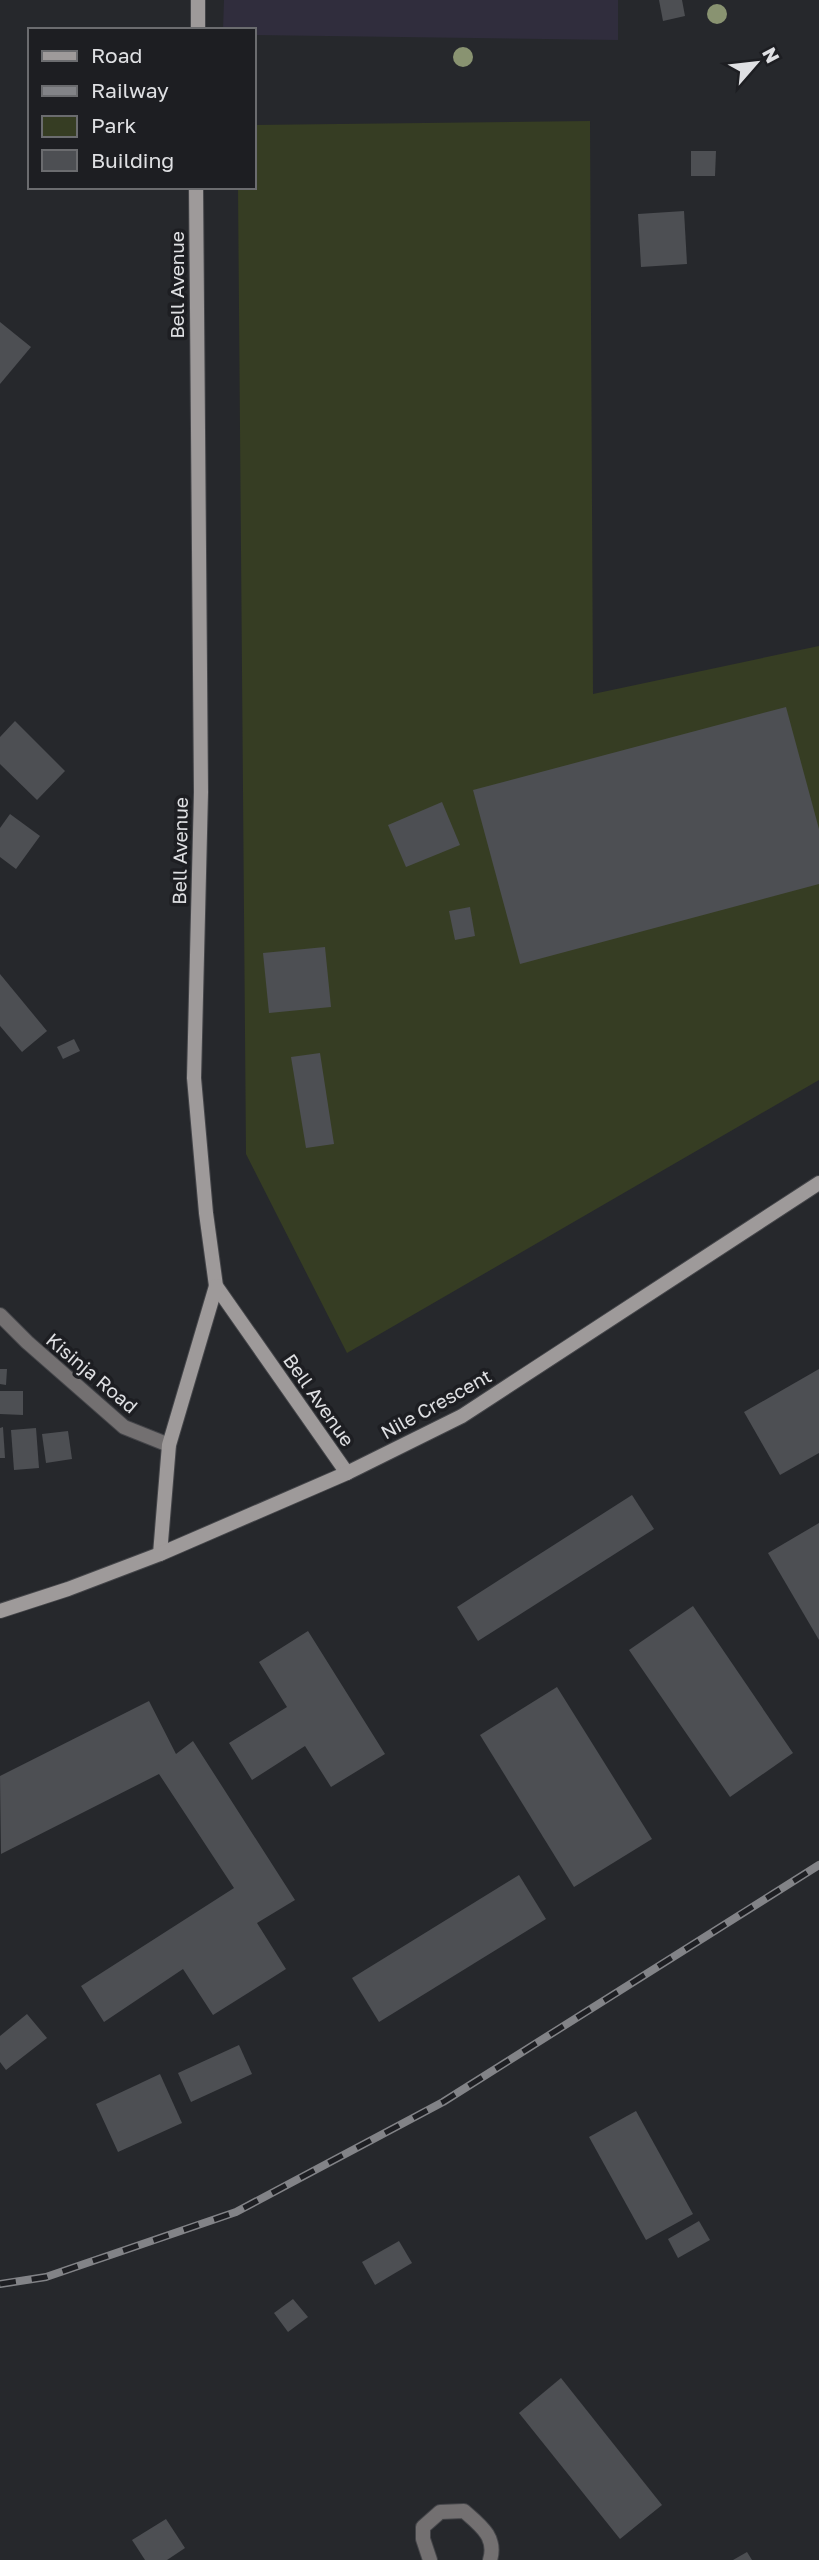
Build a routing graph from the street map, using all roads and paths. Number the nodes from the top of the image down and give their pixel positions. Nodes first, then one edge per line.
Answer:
1 (198, 0) edge
2 (198, 28) edge
3 (196, 189) edge
4 (819, 1183) edge
5 (216, 1286) junction
6 (0, 1315) edge
7 (169, 1445) junction
8 (347, 1474) junction
9 (160, 1554) junction
10 (0, 1611) edge
11 (430, 2560) edge
12 (490, 2560) edge

1 - 2 street
3 - 5 street, Bell Avenue
4 - 8 street, Nile Crescent
5 - 7 street
5 - 8 street, Bell Avenue
6 - 7 street, Kisinja Road
7 - 9 street
8 - 9 street, Nile Crescent
9 - 10 street, Nile Crescent
11 - 12 street

